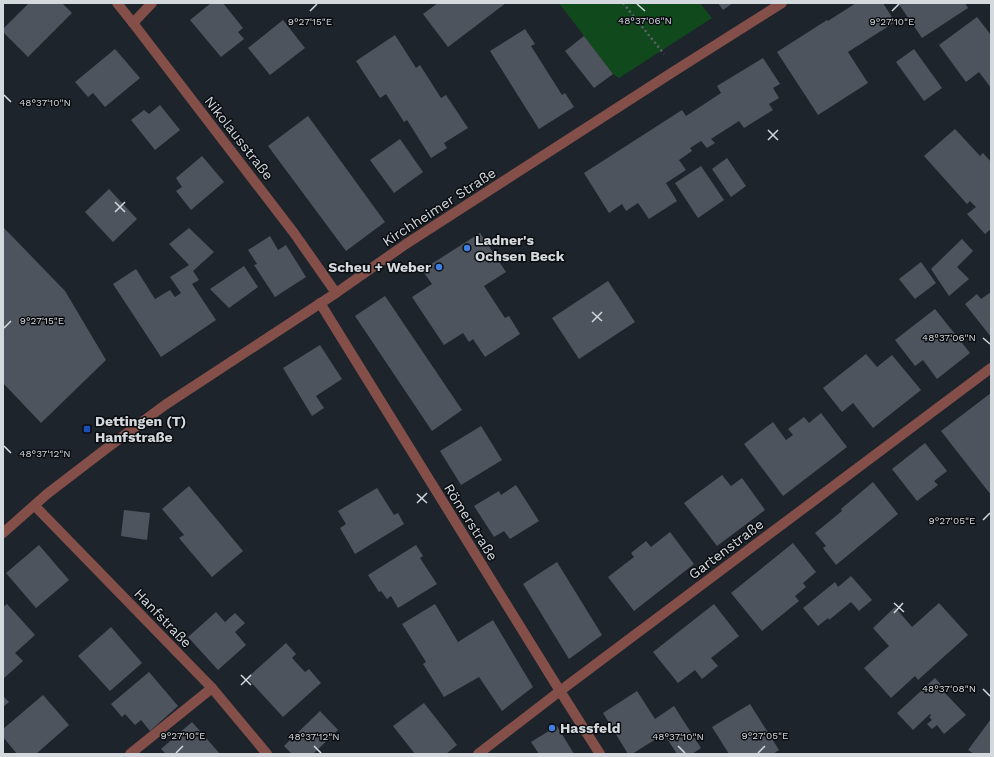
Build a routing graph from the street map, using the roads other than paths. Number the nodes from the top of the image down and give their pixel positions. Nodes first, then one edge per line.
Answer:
1 (116, 3) edge
2 (152, 3) edge
3 (782, 3) edge
4 (133, 23) junction
5 (336, 293) junction
6 (320, 303) junction
7 (991, 368) edge
8 (35, 506) junction
9 (3, 533) edge
10 (212, 688) junction
11 (560, 691) junction
12 (130, 754) edge
13 (267, 754) edge
14 (478, 754) edge
15 (600, 754) edge

1 - 4 street, Nikolausstraße
2 - 4 street
3 - 5 street, Kirchheimer Straße
4 - 5 street, Nikolausstraße
5 - 6 street, Kirchheimer Straße
6 - 8 street, Kirchheimer Straße
6 - 11 street, Römerstraße
7 - 11 street, Gartenstraße
8 - 9 street, Kirchheimer Straße
8 - 10 street, Hanfstraße
10 - 12 street
10 - 13 street, Hanfstraße
11 - 14 street, Gartenstraße
11 - 15 street, Römerstraße

